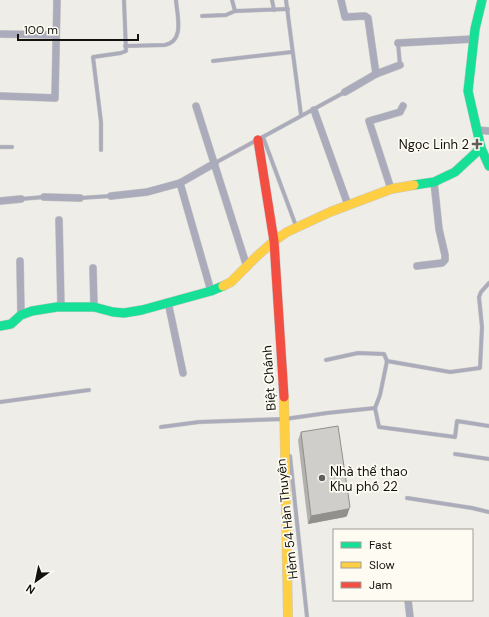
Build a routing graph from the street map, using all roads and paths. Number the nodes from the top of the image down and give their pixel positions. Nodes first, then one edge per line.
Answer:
1 (57, 0) edge
2 (124, 0) edge
3 (176, 0) edge
4 (232, 0) edge
5 (272, 0) edge
6 (286, 0) edge
7 (341, 0) edge
8 (482, 0) edge
9 (274, 10) junction
10 (288, 10) junction
11 (235, 11) junction
12 (202, 16) dead end
13 (0, 34) edge
14 (56, 35) junction
15 (474, 39) junction
16 (398, 43) joint
17 (125, 46) junction
18 (292, 52) junction
19 (213, 61) dead end
20 (400, 65) joint
21 (376, 74) junction
22 (345, 92) joint
23 (0, 96) edge
24 (196, 106) dead end
25 (403, 106) dead end
26 (314, 110) junction
27 (301, 115) junction
28 (477, 130) junction
29 (489, 131) edge
30 (261, 138) junction
31 (0, 147) edge
32 (12, 147) dead end
33 (481, 148) junction
34 (101, 150) dead end
35 (215, 163) junction
36 (489, 166) edge
37 (434, 182) junction
38 (180, 183) junction
39 (391, 189) junction
40 (111, 196) joint
41 (44, 197) joint
42 (80, 198) joint
43 (21, 199) joint
44 (0, 200) edge
45 (348, 205) junction
46 (58, 220) dead end
47 (297, 227) junction
48 (274, 241) junction
49 (20, 261) dead end
50 (417, 266) dead end
51 (247, 267) junction
52 (93, 268) dead end
53 (489, 284) edge
54 (212, 291) junction
55 (168, 302) junction
56 (60, 307) junction
57 (94, 307) junction
58 (21, 315) junction
59 (0, 326) edge
60 (326, 360) dead end
61 (387, 362) junction
62 (183, 373) dead end
63 (89, 390) dead end
64 (0, 402) edge
65 (375, 408) junction
66 (285, 419) junction
67 (489, 426) edge
68 (161, 427) dead end
69 (455, 454) dead end
70 (489, 458) edge
71 (407, 498) dead end
72 (489, 512) edge
73 (408, 601) edge
74 (288, 617) edge
75 (308, 617) edge
76 (410, 617) edge

1 - 14 street
2 - 17 lane
3 - 17 lane
4 - 11 lane
5 - 9 lane
6 - 10 lane
7 - 21 street
8 - 15 street
9 - 10 lane
9 - 11 lane
10 - 18 lane
11 - 12 lane
13 - 14 street
14 - 23 street
15 - 16 street
15 - 28 street
16 - 20 lane
17 - 34 lane
18 - 19 lane
18 - 27 lane
20 - 21 street
21 - 22 street
22 - 26 lane
24 - 35 street
25 - 39 street
26 - 27 lane
26 - 45 street
27 - 30 lane
28 - 29 street
28 - 33 street
30 - 35 lane
30 - 47 lane
30 - 48 street, Biệt Chánh
31 - 32 lane
33 - 36 street
33 - 37 street
35 - 38 street
35 - 51 street
37 - 39 street
37 - 50 street
38 - 40 street
38 - 54 street
39 - 45 street
40 - 42 lane
41 - 42 street
41 - 43 lane
43 - 44 street
45 - 47 street
46 - 56 street
47 - 48 street
48 - 51 street
48 - 66 street, Biệt Chánh
49 - 58 street
51 - 54 street
52 - 57 street
53 - 61 lane
54 - 55 street
55 - 57 street
55 - 62 street
56 - 57 street
56 - 58 street
58 - 59 street
60 - 61 lane
61 - 65 lane
63 - 64 lane
65 - 66 lane
65 - 67 lane
66 - 68 lane
66 - 74 street, Biệt Chánh
66 - 75 lane, Hẻm 54 Hàn Thuyên
69 - 70 lane
71 - 72 lane
73 - 76 street

